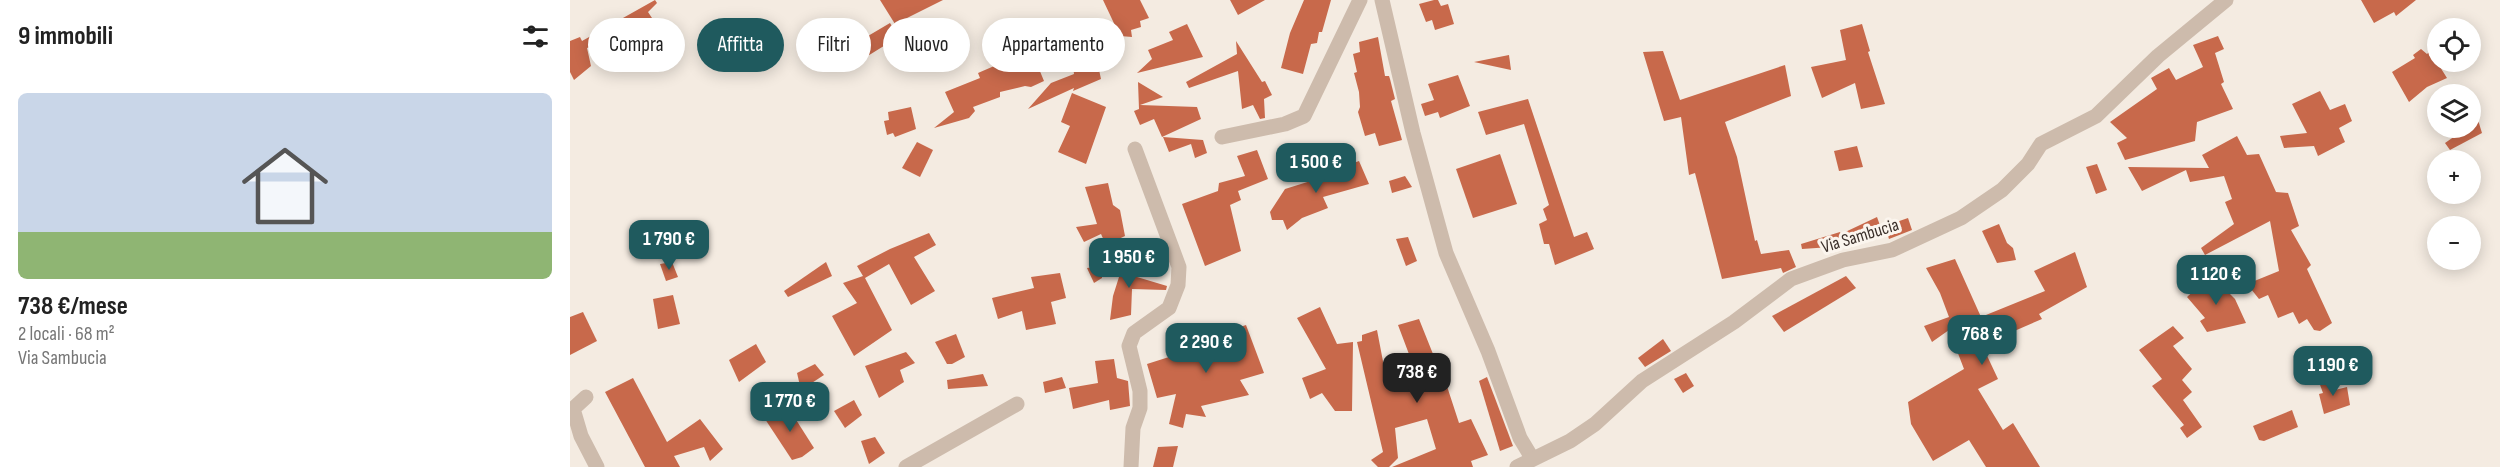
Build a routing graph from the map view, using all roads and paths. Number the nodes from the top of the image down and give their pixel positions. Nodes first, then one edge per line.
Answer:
1 (1360, 0) edge
2 (1382, 0) edge
3 (2226, 0) edge
4 (1222, 137) dead end
5 (1135, 149) dead end
6 (586, 398) dead end
7 (1017, 404) dead end
8 (1532, 458) junction
9 (597, 467) edge
10 (906, 467) edge
11 (1131, 467) edge
12 (1516, 467) edge

1 - 4 street
2 - 8 street
3 - 8 street, Via Sambucia
5 - 11 street
6 - 9 street
7 - 10 street
8 - 12 street, Via Sambucia

